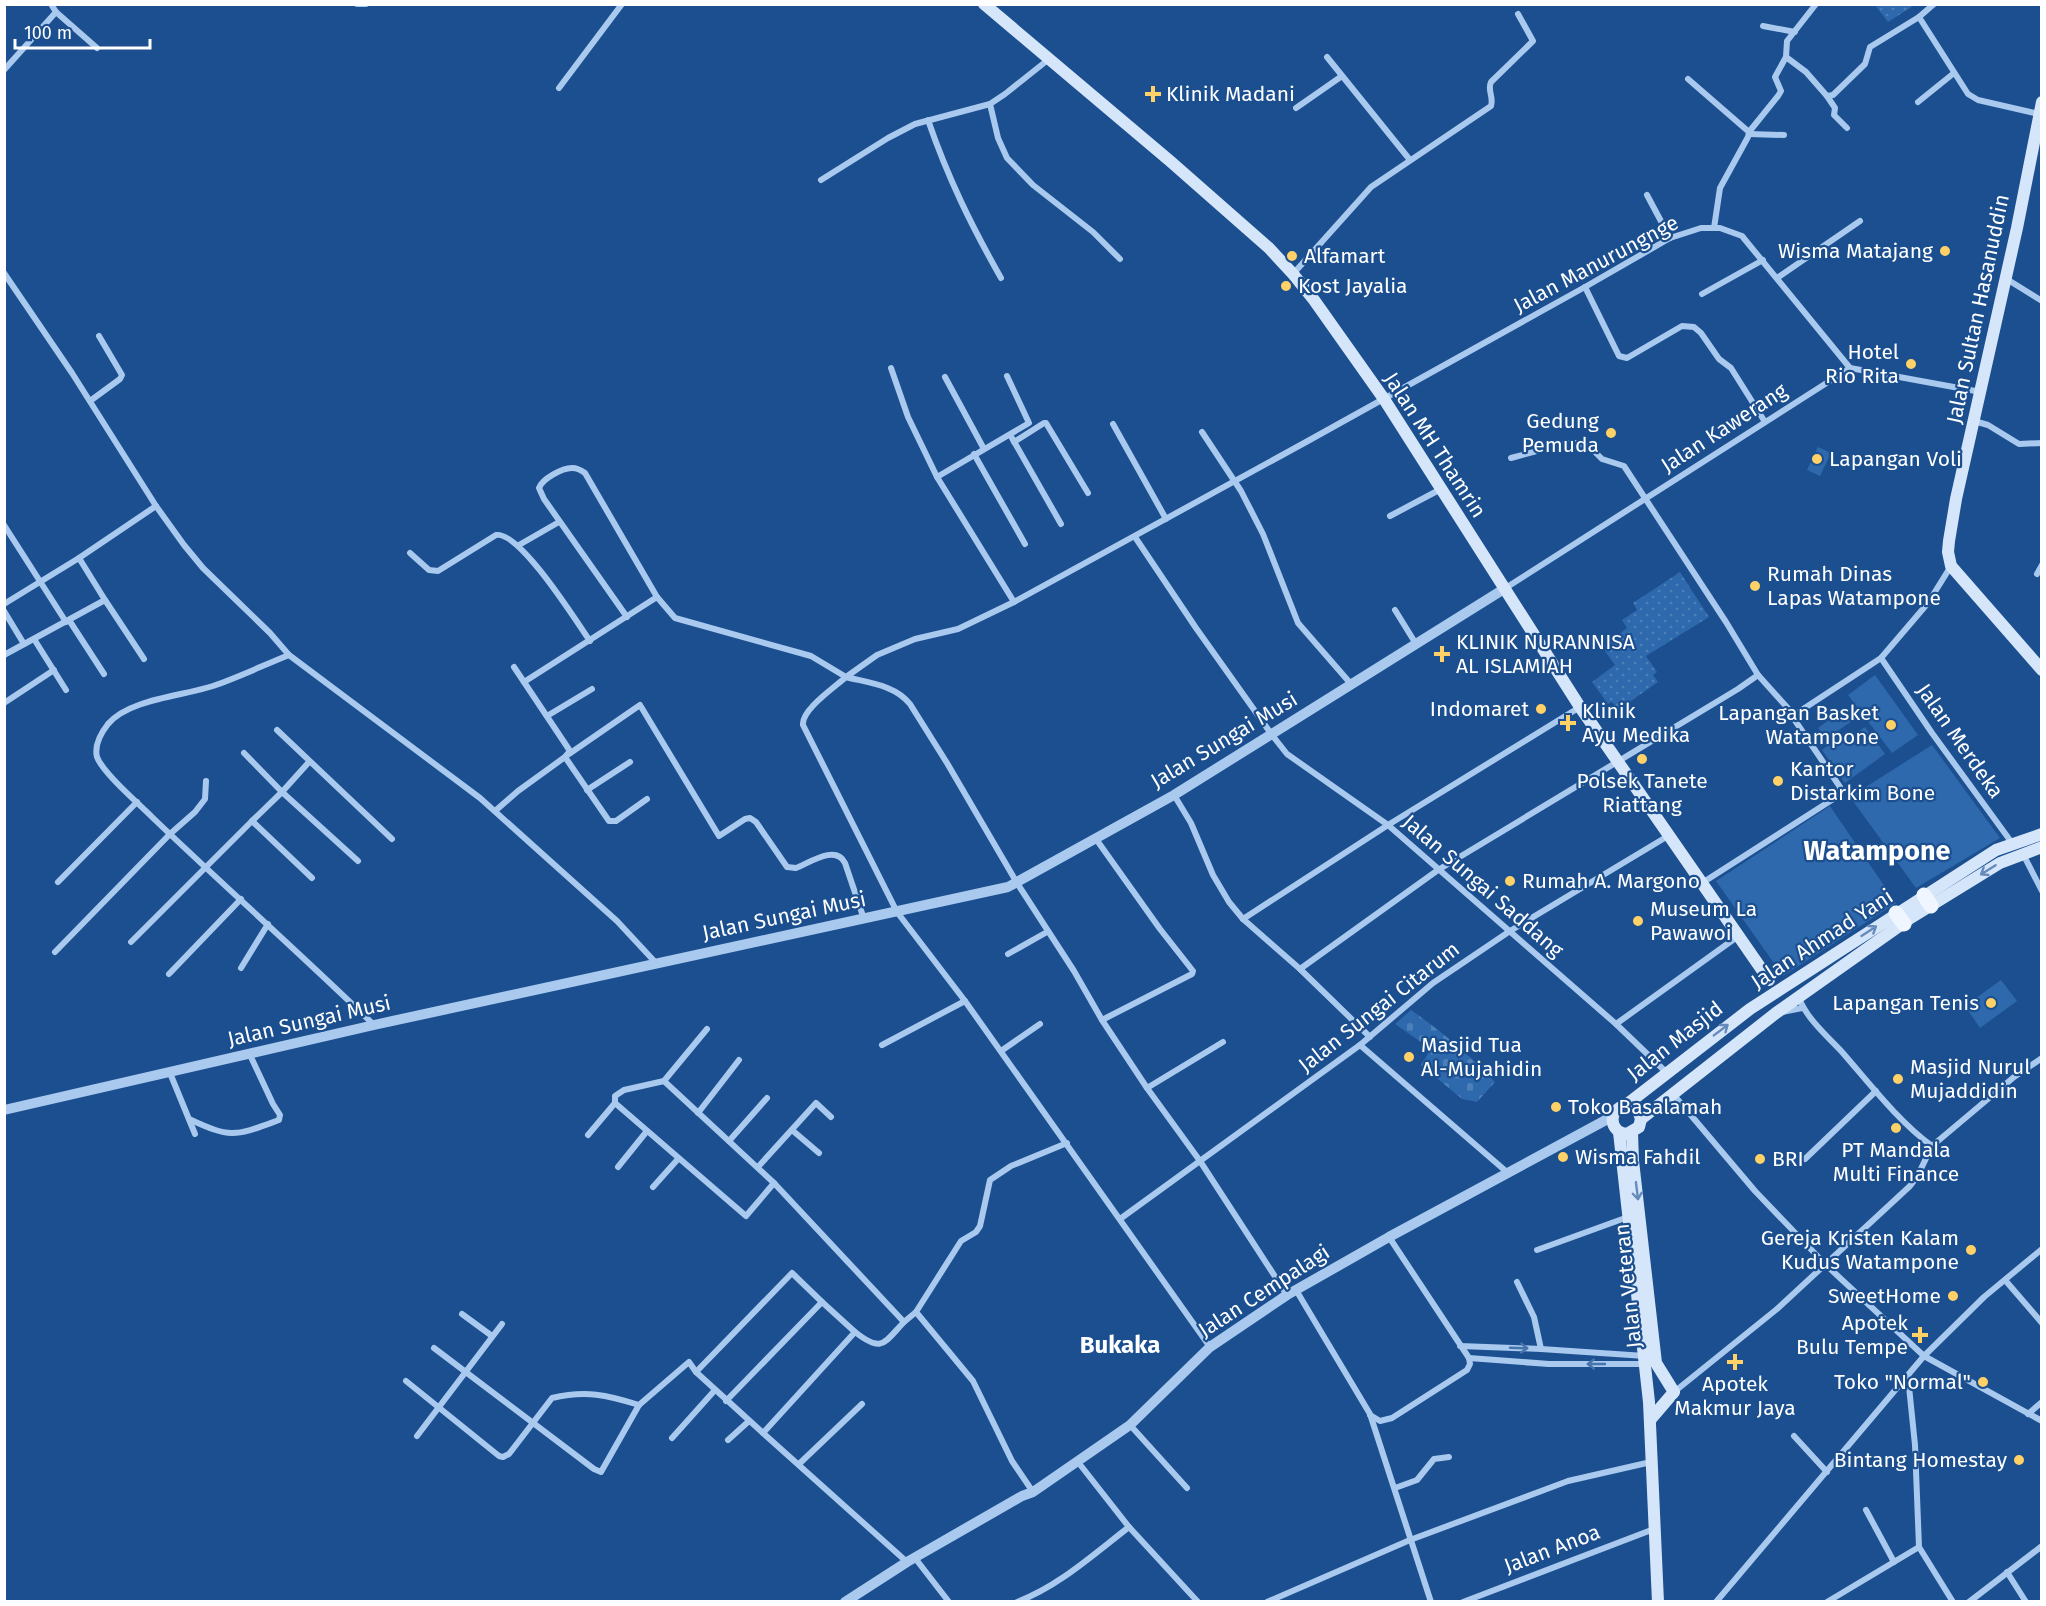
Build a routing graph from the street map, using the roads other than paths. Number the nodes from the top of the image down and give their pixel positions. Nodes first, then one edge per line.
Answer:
1 (51, 4) edge
2 (357, 4) edge
3 (366, 4) edge
4 (622, 4) edge
5 (984, 4) edge
6 (1816, 4) edge
7 (1934, 4) edge
8 (56, 12) junction
9 (1518, 14) dead end
10 (1919, 16) junction
11 (1762, 27) dead end
12 (1795, 32) junction
13 (97, 48) dead end
14 (1327, 57) dead end
15 (1786, 57) junction
16 (1048, 59) junction
17 (4, 70) edge
18 (1954, 73) junction
19 (1342, 75) junction
20 (1688, 80) dead end
21 (559, 88) dead end
22 (1827, 96) junction
23 (1918, 102) dead end
24 (990, 104) junction
25 (1296, 108) dead end
26 (2040, 108) edge
27 (928, 120) junction
28 (1847, 128) dead end
29 (1749, 133) junction
30 (1784, 135) dead end
31 (1410, 160) junction
32 (821, 180) dead end
33 (1647, 195) dead end
34 (1860, 221) dead end
35 (1714, 228) junction
36 (1670, 238) junction
37 (1120, 259) dead end
38 (1763, 260) junction
39 (4, 273) edge
40 (1293, 274) junction
41 (1001, 278) dead end
42 (1777, 278) junction
43 (2006, 278) junction
44 (1585, 287) junction
45 (1702, 294) dead end
46 (2042, 301) edge
47 (99, 336) dead end
48 (891, 368) dead end
49 (1850, 369) junction
50 (1007, 376) dead end
51 (945, 377) dead end
52 (1981, 392) junction
53 (1384, 399) junction
54 (90, 401) junction
55 (1974, 421) junction
56 (1765, 422) junction
57 (1113, 424) dead end
58 (1202, 432) dead end
59 (1010, 435) junction
60 (1014, 442) junction
61 (2040, 445) edge
62 (984, 449) junction
63 (974, 454) junction
64 (1511, 458) dead end
65 (937, 477) junction
66 (1233, 482) junction
67 (1442, 489) junction
68 (1088, 494) dead end
69 (1644, 499) junction
70 (156, 506) junction
71 (1390, 516) dead end
72 (1166, 519) junction
73 (559, 522) junction
74 (1061, 524) dead end
75 (4, 525) edge
76 (1135, 537) junction
77 (1025, 544) dead end
78 (519, 545) junction
79 (410, 553) dead end
80 (79, 558) junction
81 (2042, 565) edge
82 (1951, 566) junction
83 (2037, 574) dead end
84 (41, 581) junction
85 (1504, 589) junction
86 (657, 597) junction
87 (105, 600) junction
88 (1014, 602) junction
89 (4, 604) edge
90 (1395, 610) dead end
91 (4, 611) edge
92 (627, 617) junction
93 (67, 621) junction
94 (34, 639) junction
95 (590, 641) junction
96 (24, 644) junction
97 (1416, 644) junction
98 (286, 652) junction
99 (4, 655) edge
100 (1881, 657) junction
101 (144, 659) dead end
102 (514, 667) dead end
103 (54, 670) junction
104 (2042, 670) edge
105 (104, 674) dead end
106 (1758, 675) junction
107 (846, 677) junction
108 (525, 681) junction
109 (1352, 685) junction
110 (592, 689) dead end
111 (66, 690) dead end
112 (4, 703) edge
113 (1580, 707) junction
114 (1794, 715) junction
115 (547, 716) junction
116 (277, 730) dead end
117 (1272, 735) junction
118 (244, 753) dead end
119 (567, 755) junction
120 (309, 762) junction
121 (630, 762) dead end
122 (1618, 762) junction
123 (206, 781) dead end
124 (587, 790) junction
125 (282, 792) junction
126 (1174, 795) junction
127 (647, 799) dead end
128 (137, 802) junction
129 (495, 811) junction
130 (252, 821) junction
131 (1388, 825) junction
132 (170, 834) junction
133 (2042, 834) edge
134 (1668, 836) junction
135 (392, 839) dead end
136 (1095, 839) junction
137 (2012, 843) junction
138 (2042, 847) edge
139 (2023, 853) junction
140 (358, 861) dead end
141 (206, 867) junction
142 (1438, 870) junction
143 (312, 878) dead end
144 (58, 882) dead end
145 (1017, 883) junction
146 (1701, 884) junction
147 (2042, 891) edge
148 (241, 899) junction
149 (1928, 901) junction
150 (897, 912) junction
151 (1900, 918) junction
152 (864, 919) junction
153 (1243, 919) junction
154 (268, 924) junction
155 (1510, 931) junction
156 (1047, 932) junction
157 (1737, 937) junction
158 (131, 942) dead end
159 (55, 952) dead end
160 (1008, 954) dead end
161 (656, 964) junction
162 (241, 968) dead end
163 (1300, 969) junction
164 (169, 974) dead end
165 (1769, 980) junction
166 (1786, 984) junction
167 (1763, 999) junction
168 (965, 1001) junction
169 (1801, 1003) junction
170 (1750, 1009) joint
171 (1776, 1013) junction
172 (1102, 1020) junction
173 (1764, 1022) joint
174 (1040, 1024) dead end
175 (1616, 1024) junction
176 (374, 1025) junction
177 (707, 1029) dead end
178 (1370, 1037) junction
179 (1224, 1042) dead end
180 (882, 1045) dead end
181 (1360, 1045) junction
182 (1000, 1051) junction
183 (250, 1055) junction
184 (2042, 1058) edge
185 (739, 1060) dead end
186 (1666, 1072) junction
187 (170, 1073) junction
188 (664, 1081) junction
189 (1147, 1088) junction
190 (1876, 1091) junction
191 (1673, 1094) junction
192 (767, 1098) dead end
193 (615, 1103) junction
194 (1626, 1105) junction
195 (4, 1110) edge
196 (698, 1113) junction
197 (831, 1118) dead end
198 (189, 1119) junction
199 (1641, 1119) junction
200 (1612, 1126) junction
201 (792, 1130) junction
202 (647, 1131) junction
203 (1632, 1133) junction
204 (195, 1134) dead end
205 (588, 1135) dead end
206 (729, 1141) junction
207 (1067, 1143) junction
208 (1932, 1146) junction
209 (819, 1153) dead end
210 (678, 1159) junction
211 (1805, 1159) dead end
212 (1200, 1161) junction
213 (1627, 1161) junction
214 (618, 1167) dead end
215 (758, 1167) junction
216 (1508, 1173) junction
217 (774, 1183) junction
218 (653, 1188) dead end
219 (1628, 1217) junction
220 (1120, 1219) junction
221 (1389, 1238) junction
222 (1536, 1250) dead end
223 (2042, 1250) edge
224 (1826, 1265) junction
225 (2005, 1280) junction
226 (1517, 1281) dead end
227 (1292, 1293) junction
228 (822, 1302) junction
229 (915, 1312) junction
230 (462, 1314) dead end
231 (904, 1322) junction
232 (2042, 1323) edge
233 (502, 1324) dead end
234 (855, 1332) junction
235 (492, 1336) junction
236 (1460, 1346) junction
237 (1210, 1347) junction
238 (434, 1348) dead end
239 (1541, 1349) junction
240 (1924, 1356) junction
241 (1469, 1358) junction
242 (1650, 1360) junction
243 (466, 1372) junction
244 (696, 1372) junction
245 (1908, 1377) junction
246 (406, 1381) dead end
247 (715, 1390) junction
248 (1674, 1392) junction
249 (726, 1401) junction
250 (2042, 1402) edge
251 (862, 1404) dead end
252 (639, 1405) junction
253 (439, 1407) junction
254 (1370, 1414) junction
255 (2028, 1414) junction
256 (1650, 1420) junction
257 (749, 1421) junction
258 (2042, 1421) edge
259 (532, 1423) junction
260 (1130, 1425) junction
261 (764, 1433) junction
262 (417, 1436) dead end
263 (1794, 1436) dead end
264 (672, 1438) dead end
265 (728, 1440) dead end
266 (1449, 1457) dead end
267 (1078, 1462) junction
268 (1652, 1462) junction
269 (799, 1464) junction
270 (1827, 1472) junction
271 (1187, 1488) dead end
272 (1395, 1488) junction
273 (1033, 1492) junction
274 (1866, 1510) dead end
275 (1129, 1527) junction
276 (1654, 1529) junction
277 (1410, 1540) junction
278 (2042, 1546) edge
279 (1919, 1547) junction
280 (911, 1560) junction
281 (1894, 1562) junction
282 (2007, 1572) junction
283 (844, 1602) edge
284 (949, 1602) edge
285 (1017, 1602) edge
286 (1198, 1602) edge
287 (1267, 1602) edge
288 (1431, 1602) edge
289 (1463, 1602) edge
290 (1658, 1602) edge
291 (1716, 1602) edge
292 (1827, 1602) edge
293 (1953, 1602) edge
294 (1969, 1602) edge
295 (2026, 1602) edge

1 - 8 street
2 - 3 street
4 - 21 street
5 - 16 main road, Jalan MH Thamrin
6 - 12 street
7 - 10 street
8 - 13 street
8 - 17 street
9 - 31 street
10 - 18 street
10 - 22 street
11 - 12 street
12 - 15 street
14 - 19 street
15 - 22 street
15 - 29 street
16 - 24 street
16 - 40 main road, Jalan MH Thamrin
18 - 23 street
18 - 26 street
19 - 25 street
19 - 31 street
20 - 29 street
22 - 28 street
24 - 27 street
24 - 37 street
26 - 43 main road, Jalan Sultan Hasanuddin
27 - 32 street
27 - 41 street
29 - 30 street
29 - 35 street
31 - 40 street
33 - 36 street
34 - 42 street
35 - 36 street, Jalan Manurungnge
35 - 38 street, Jalan Manurungnge
36 - 44 street, Jalan Manurungnge
38 - 42 street, Jalan Manurungnge
38 - 45 street
39 - 54 street
40 - 53 main road, Jalan MH Thamrin
42 - 49 street, Jalan Manurungnge
43 - 46 street
43 - 52 main road, Jalan Sultan Hasanuddin
44 - 53 street, Jalan Manurungnge
44 - 56 street
47 - 54 street
48 - 65 street
49 - 52 street
49 - 56 street, Jalan Kawerang
50 - 59 street
51 - 62 street
52 - 55 main road, Jalan Sultan Hasanuddin
53 - 66 street, Jalan Manurungnge
53 - 67 main road, Jalan MH Thamrin
54 - 70 street
55 - 61 street
55 - 82 main road, Jalan Sultan Hasanuddin
56 - 69 street, Jalan Kawerang
57 - 72 street
58 - 66 street
59 - 60 street
59 - 62 street
60 - 68 street
60 - 74 street
62 - 63 street
63 - 65 street
63 - 77 street
64 - 69 street
65 - 88 street
66 - 72 street, Jalan Manurungnge
66 - 109 street
67 - 71 street
67 - 85 main road, Jalan MH Thamrin
69 - 85 street, Jalan Kawerang
69 - 106 street
70 - 80 street
70 - 98 street
72 - 76 street, Jalan Manurungnge
73 - 78 street
73 - 86 street
73 - 92 street
75 - 84 street
76 - 88 street, Jalan Manurungnge
76 - 117 street, Jalan Sungai Saddang
78 - 79 street
78 - 95 street
80 - 84 street
80 - 87 street
81 - 83 street
82 - 100 street
82 - 104 main road
84 - 89 street
84 - 93 street
85 - 97 street, Jalan Sungai Musi
85 - 113 main road, Jalan MH Thamrin
86 - 92 street
86 - 107 street
87 - 93 street
87 - 101 street
88 - 107 street, Jalan Manurungnge
90 - 97 street
91 - 96 street
92 - 95 street
93 - 94 street
93 - 105 street
94 - 96 street
94 - 103 street
95 - 108 street
96 - 99 street
97 - 109 street, Jalan Sungai Musi
98 - 128 street
98 - 129 street
100 - 114 street
100 - 137 street, Jalan Merdeka
102 - 108 street
103 - 111 street
103 - 112 street
106 - 114 street
106 - 122 street
107 - 145 street
107 - 150 street, Jalan Manurungnge
108 - 115 street
109 - 117 street, Jalan Sungai Musi
110 - 115 street
113 - 122 main road, Jalan MH Thamrin
113 - 131 street
114 - 146 street
115 - 119 street
116 - 120 street
117 - 126 street, Jalan Sungai Musi
117 - 131 street, Jalan Sungai Saddang
118 - 125 street
119 - 124 street
119 - 129 street
119 - 152 street
120 - 125 street
120 - 135 street
121 - 124 street
122 - 134 main road, Jalan MH Thamrin
122 - 142 street
123 - 132 street
124 - 127 street
125 - 130 street
125 - 140 street
126 - 136 street, Jalan Sungai Musi
126 - 153 street
128 - 132 street
128 - 144 street
129 - 161 street
130 - 141 street
130 - 143 street
131 - 142 street, Jalan Sungai Saddang
131 - 153 street
132 - 141 street
132 - 159 street
133 - 137 main road, Jalan Ahmad Yani
134 - 146 main road, Jalan MH Thamrin
134 - 155 street, Jalan Sungai Citarum
136 - 145 street, Jalan Sungai Musi
136 - 172 street
137 - 149 main road, Jalan Ahmad Yani
138 - 139 main road, Jalan Ahmad Yani
139 - 147 street
139 -> 149 main road, Jalan Ahmad Yani
141 - 148 street
141 - 158 street
142 - 155 street, Jalan Sungai Saddang
142 - 163 street
145 - 150 street, Jalan Sungai Musi
145 - 156 street
146 - 157 main road, Jalan MH Thamrin
148 - 154 street
148 - 164 street
149 - 151 main road, Jalan Ahmad Yani
150 - 152 street, Jalan Sungai Musi
150 - 168 street, Jalan Manurungnge
166 -> 151 main road, Jalan Ahmad Yani
151 - 169 main road, Jalan Ahmad Yani
152 - 161 street, Jalan Sungai Musi
153 - 163 street
154 - 162 street
154 - 176 street
155 - 175 street, Jalan Sungai Saddang
155 - 178 street, Jalan Sungai Citarum
156 - 160 street
156 - 172 street
157 - 165 main road, Jalan MH Thamrin
157 - 175 street
161 - 176 street, Jalan Sungai Musi
163 - 178 street
165 - 166 main road
165 - 167 main road
166 - 167 main road, Jalan Ahmad Yani
166 - 169 main road
167 - 170 main road, Jalan Ahmad Yani
167 - 171 main road
168 - 180 street
168 - 182 street, Jalan Manurungnge
169 - 171 main road, Jalan Ahmad Yani
169 - 190 street
186 -> 170 main road, Jalan Masjid
171 - 173 main road, Jalan Ahmad Yani
172 - 189 street
173 - 191 main road, Jalan Masjid
174 - 182 street
175 - 186 street, Jalan Sungai Saddang
176 - 183 street, Jalan Sungai Musi
177 - 188 street
178 - 181 street, Jalan Sungai Citarum
179 - 189 street
181 - 212 street, Jalan Sungai Citarum
181 - 216 street
182 - 207 street, Jalan Manurungnge
183 - 187 street, Jalan Sungai Musi
183 - 198 street
184 - 208 street
185 - 196 street
186 - 194 main road, Jalan Masjid
187 - 195 street, Jalan Sungai Musi
187 - 198 street
188 - 193 street
188 - 196 street
189 - 212 street
190 - 208 street
190 - 211 street
191 - 199 main road, Jalan Masjid
191 - 224 street
192 - 206 street
193 - 202 street
193 - 205 street
194 - 199 main road
194 - 200 main road
196 - 206 street
197 - 201 street
198 - 204 street
199 - 203 main road
200 - 203 main road
200 - 213 main road, Jalan Veteran
200 - 216 street, Jalan Cempalagi
201 - 209 street
201 - 215 street
202 - 210 street
202 - 214 street
203 - 213 main road, Jalan Veteran
206 - 215 street
207 - 220 street, Jalan Manurungnge
207 - 229 street
208 - 224 street
210 - 217 street
210 - 218 street
212 - 220 street, Jalan Sungai Citarum
212 - 227 street
213 - 219 main road, Jalan Veteran
213 -> 242 main road, Jalan Veteran
215 - 217 street
216 - 221 street, Jalan Cempalagi
217 - 231 street
219 - 222 street
219 - 242 main road, Jalan Veteran
220 - 237 street, Jalan Manurungnge
221 - 227 street, Jalan Cempalagi
221 - 236 street
223 - 225 street
224 - 240 street
224 - 248 street
225 - 232 street
225 - 240 street
226 - 239 street
227 - 237 street, Jalan Cempalagi
227 - 254 street
228 - 234 street
228 - 244 street
228 - 249 street
229 - 231 street
229 - 273 street
230 - 235 street
231 - 234 street
233 - 235 street
234 - 261 street
235 - 243 street
236 -> 239 street
236 - 241 street
237 - 260 street, Jalan Cempalagi
238 - 243 street
239 - 242 street
240 - 245 street
240 - 255 street
242 -> 241 street
241 - 254 street
242 - 248 main road, Jalan Veteran
242 - 256 main road, Jalan Veteran
243 - 253 street
243 - 259 street
244 - 247 street
244 - 252 street
245 - 270 street
245 - 279 street
246 - 253 street
247 - 249 street
247 - 264 street
248 - 256 main road
249 - 257 street
250 - 255 street
251 - 269 street
252 - 259 street
252 - 259 street
253 - 259 street
253 - 262 street
254 - 272 street
255 - 258 street
256 - 268 main road, Jalan Veteran
257 - 261 street
257 - 265 street
260 - 267 street, Jalan Cempalagi
260 - 271 street
261 - 269 street
263 - 270 street
266 - 272 street
267 - 273 street, Jalan Cempalagi
267 - 275 street
268 - 276 main road, Jalan Veteran
268 - 277 street
269 - 280 street
270 - 291 street
272 - 277 street
273 - 280 street, Jalan Cempalagi
274 - 281 street
275 - 285 street
275 - 286 street
276 - 289 street, Jalan Anoa
276 - 290 main road, Jalan Veteran
277 - 287 street
277 - 288 street
278 - 282 street
279 - 281 street
279 - 293 street
280 - 283 street, Jalan Cempalagi
280 - 284 street
281 - 292 street
282 - 294 street
282 - 295 street

